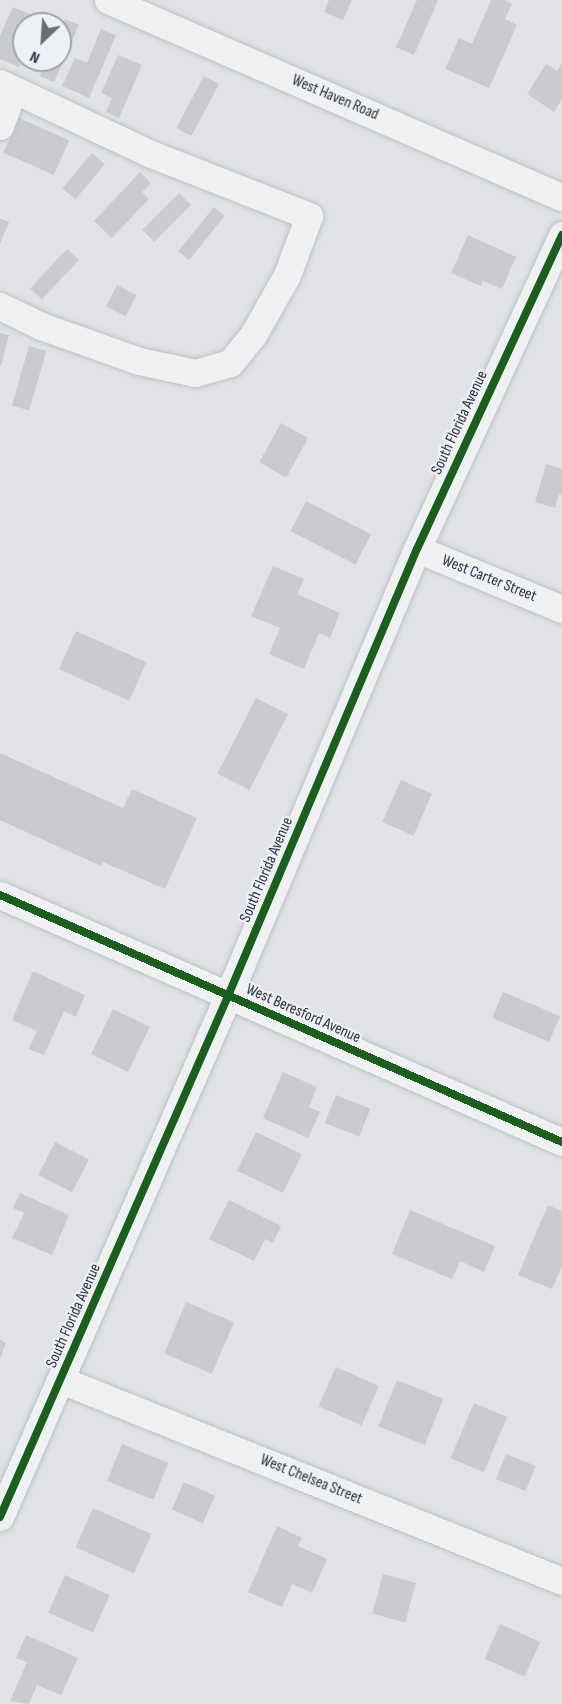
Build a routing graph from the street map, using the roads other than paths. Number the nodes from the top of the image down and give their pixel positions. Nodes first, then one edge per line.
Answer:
1 (108, 0) edge
2 (7, 87) edge
3 (0, 126) edge
4 (562, 197) edge
5 (562, 235) edge
6 (0, 306) edge
7 (417, 549) junction
8 (562, 609) edge
9 (0, 895) edge
10 (228, 996) junction
11 (562, 1142) edge
12 (61, 1380) junction
13 (0, 1517) edge
14 (562, 1581) edge

1 - 4 street, West Haven Road
2 - 3 street
2 - 6 street
5 - 7 street, South Florida Avenue
7 - 8 street, West Carter Street
7 - 10 street, South Florida Avenue
9 - 10 street, West Beresford Avenue
10 - 11 street, West Beresford Avenue
10 - 12 street, South Florida Avenue
12 - 13 street, South Florida Avenue
12 - 14 street, West Chelsea Street

